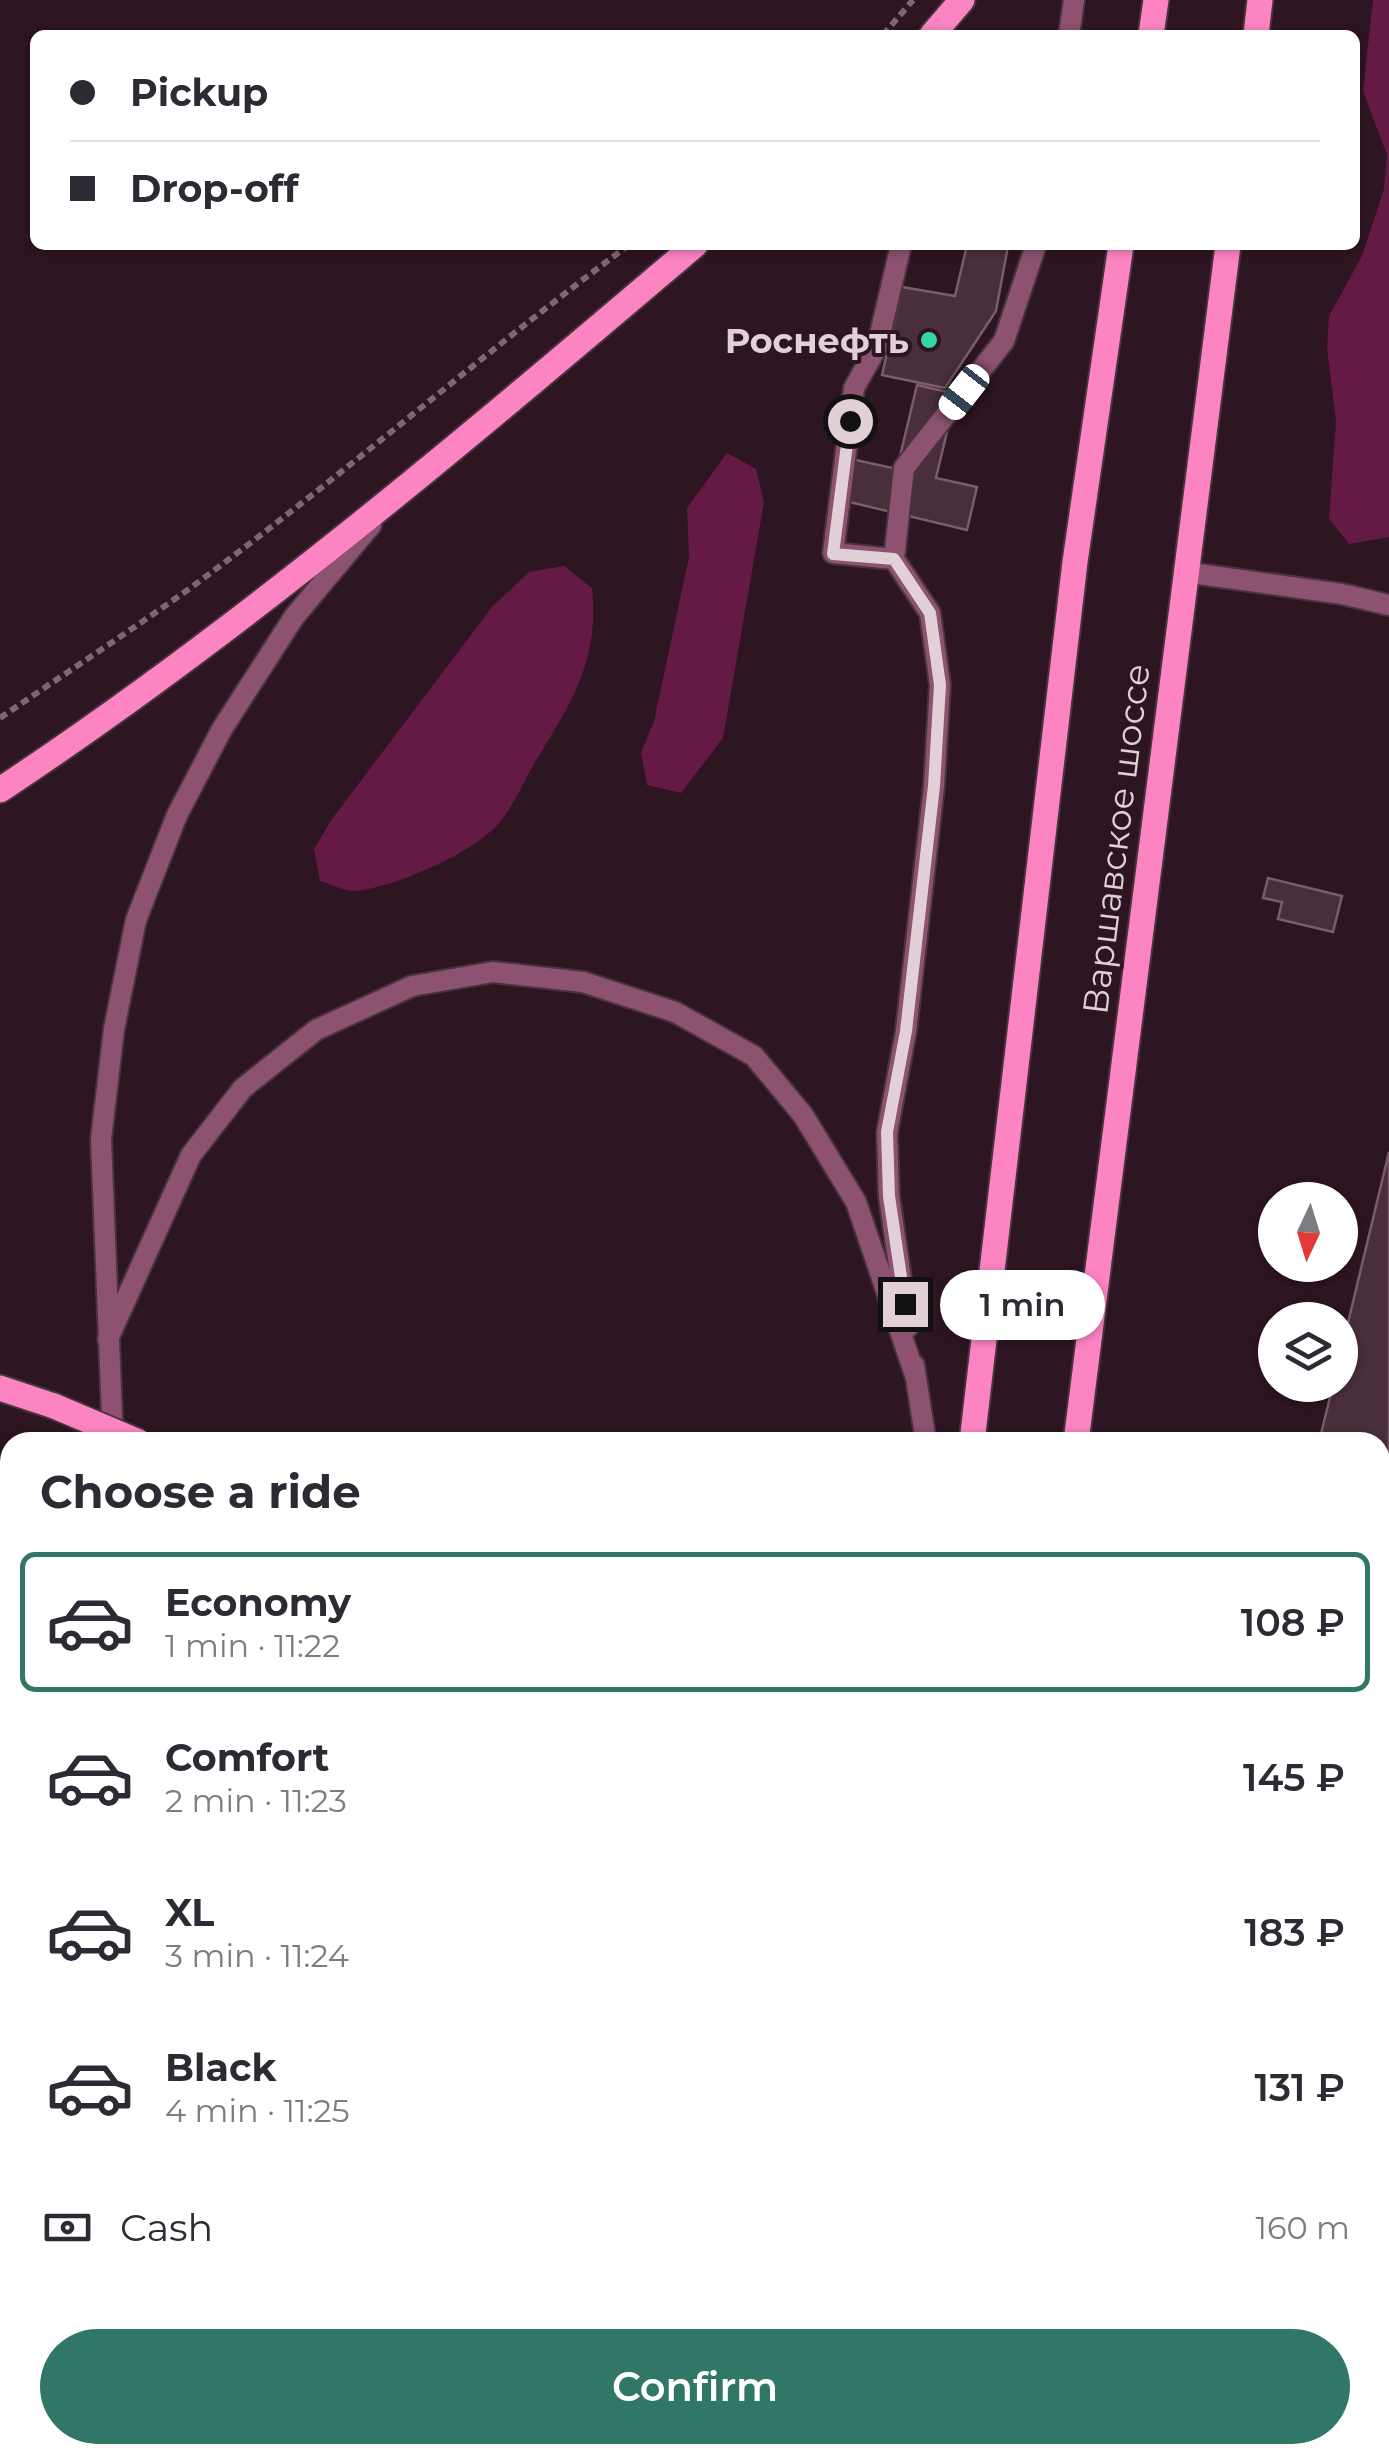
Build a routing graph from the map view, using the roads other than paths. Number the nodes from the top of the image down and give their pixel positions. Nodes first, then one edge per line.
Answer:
1 (962, 0) edge
2 (1074, 0) edge
3 (1156, 0) edge
4 (1260, 0) edge
5 (936, 30) edge
6 (1071, 30) edge
7 (1152, 30) edge
8 (1257, 30) edge
9 (690, 250) edge
10 (901, 250) edge
11 (1034, 250) edge
12 (1119, 250) edge
13 (1227, 250) edge
14 (387, 506) junction
15 (894, 559) junction
16 (1184, 572) junction
17 (1389, 605) edge
18 (0, 790) edge
19 (108, 1339) junction
20 (916, 1375) junction
21 (0, 1388) edge
22 (113, 1432) edge
23 (115, 1432) edge
24 (925, 1432) edge
25 (973, 1432) edge
26 (1077, 1432) edge

1 - 5 main road
2 - 6 street
3 - 7 main road
4 - 8 main road
9 - 14 main road
10 - 15 street
11 - 15 street
12 - 25 main road, Варшавское шоссе
13 - 16 main road, Варшавское шоссе
14 - 18 main road
14 - 19 street
15 - 20 street
16 - 17 street
16 - 26 main road, Варшавское шоссе
19 - 20 street
19 - 22 street
20 - 24 street
21 - 23 main road, bridge

